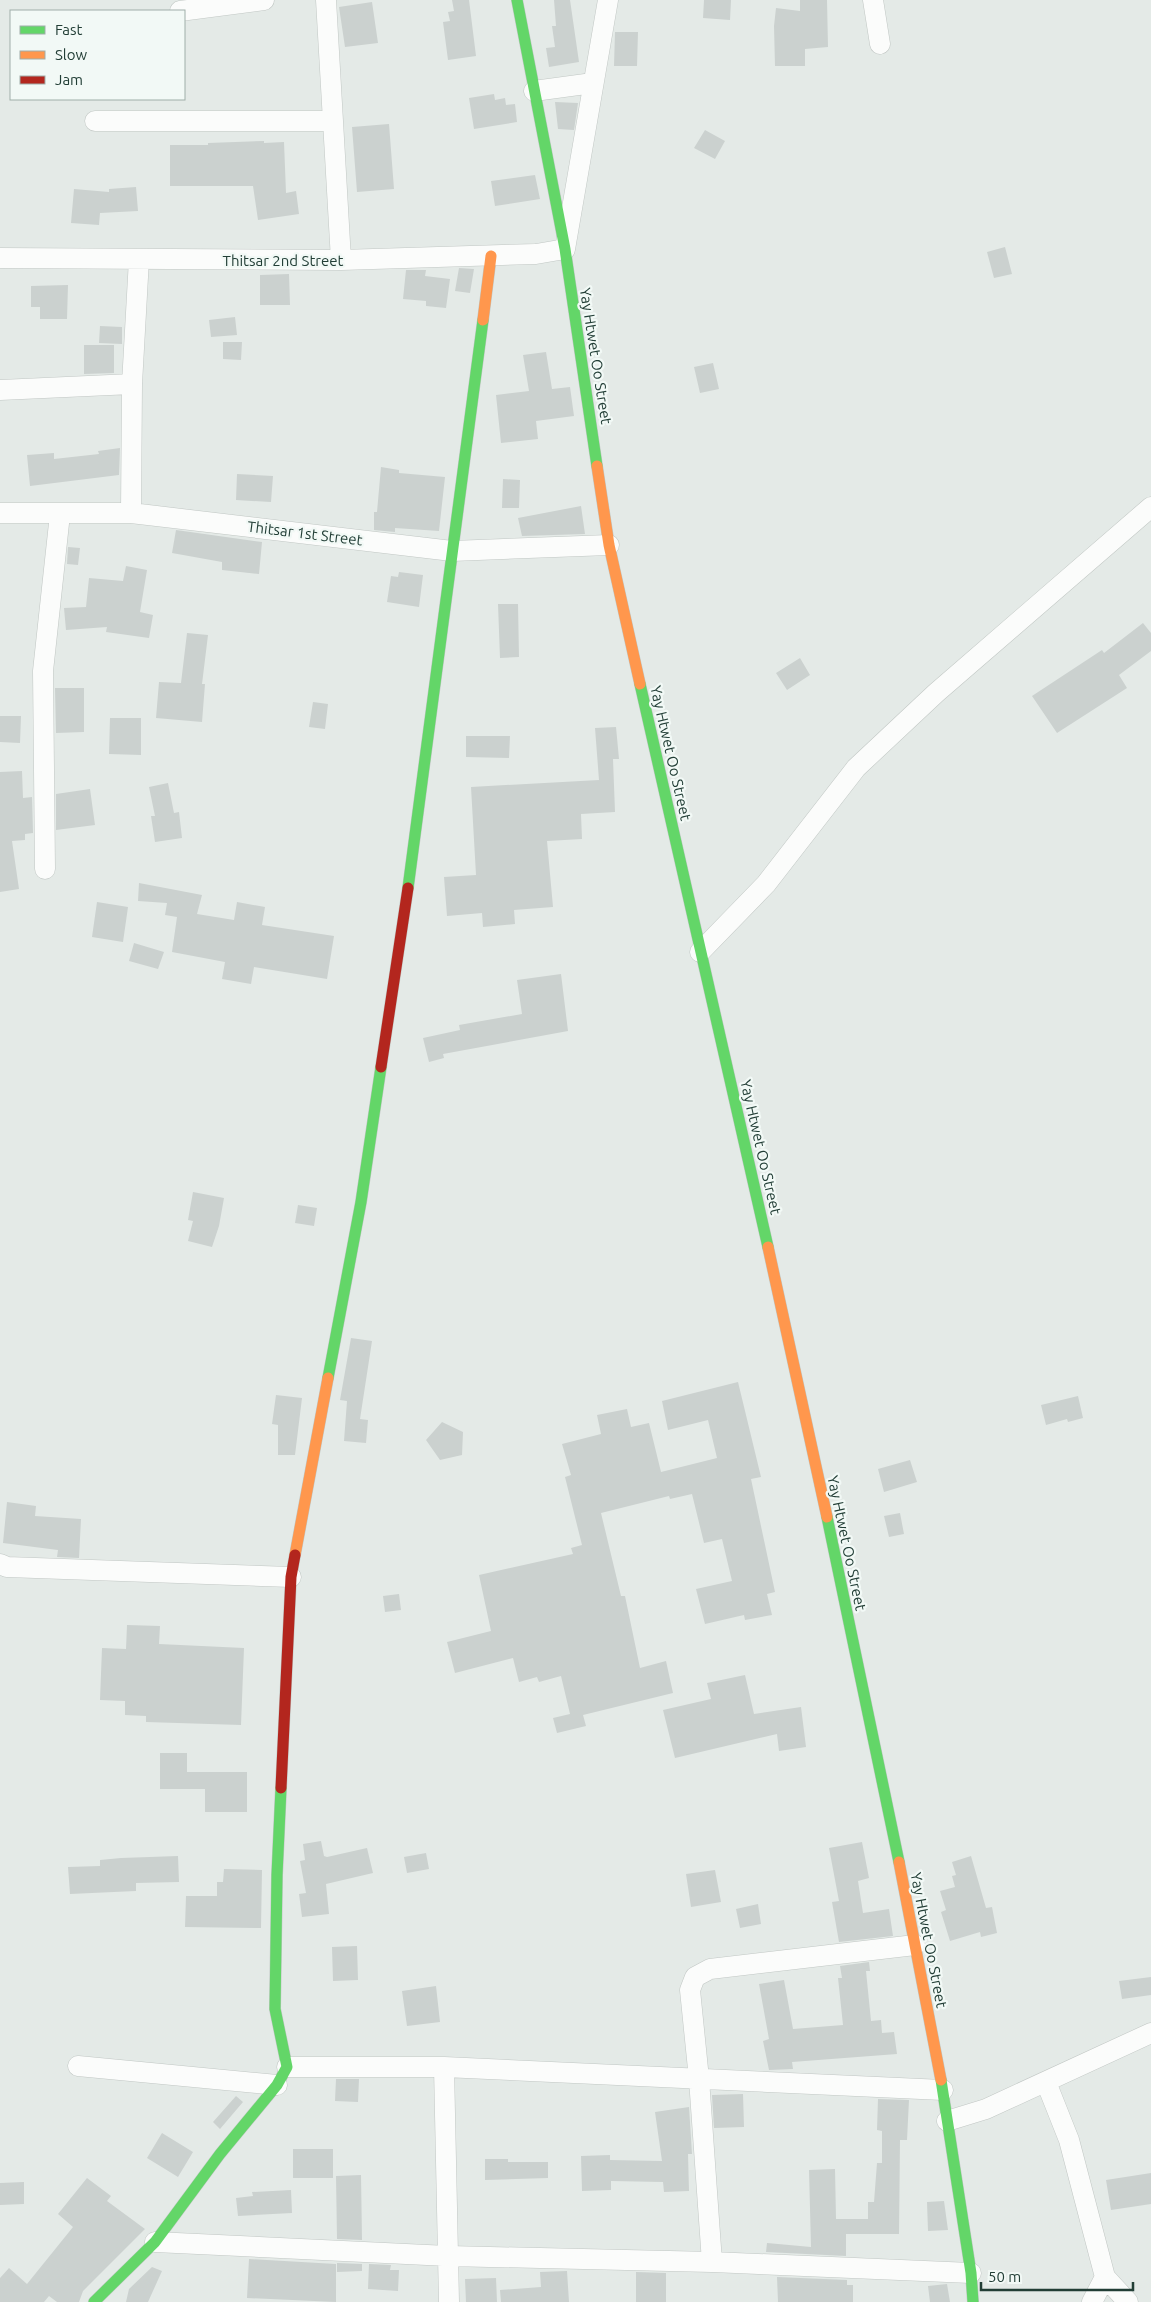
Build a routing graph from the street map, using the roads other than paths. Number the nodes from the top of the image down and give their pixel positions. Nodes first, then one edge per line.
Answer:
1 (264, 0) edge
2 (326, 0) edge
3 (517, 0) edge
4 (608, 0) edge
5 (873, 0) edge
6 (185, 10) edge
7 (880, 44) dead end
8 (594, 83) junction
9 (534, 91) junction
10 (95, 121) dead end
11 (333, 121) junction
12 (564, 248) junction
13 (491, 256) junction
14 (0, 258) edge
15 (139, 260) junction
16 (341, 260) junction
17 (132, 384) junction
18 (0, 390) edge
19 (1151, 507) edge
20 (0, 513) edge
21 (131, 513) junction
22 (60, 514) junction
23 (609, 545) junction
24 (452, 551) junction
25 (45, 869) dead end
26 (700, 952) junction
27 (0, 1564) edge
28 (291, 1577) junction
29 (915, 1945) junction
30 (1151, 2033) edge
31 (78, 2066) dead end
32 (287, 2067) junction
33 (444, 2067) junction
34 (699, 2078) junction
35 (1046, 2082) junction
36 (277, 2085) junction
37 (943, 2090) junction
38 (947, 2121) junction
39 (155, 2242) junction
40 (448, 2256) junction
41 (712, 2262) junction
42 (971, 2273) junction
43 (1105, 2277) junction
44 (94, 2302) edge
45 (450, 2302) edge
46 (973, 2302) edge
47 (1092, 2302) edge
48 (1128, 2302) edge

1 - 6 street
2 - 11 street
3 - 9 street, Yay Htwet Oo Street
4 - 8 street
5 - 7 street
8 - 9 street
8 - 12 street
9 - 12 street, Yay Htwet Oo Street
10 - 11 street
11 - 16 street
12 - 13 street, Thitsar 2nd Street
12 - 23 street, Yay Htwet Oo Street
13 - 16 street, Thitsar 2nd Street
13 - 24 street
14 - 15 street, Thitsar 2nd Street
15 - 16 street, Thitsar 2nd Street
15 - 17 street
17 - 18 street
17 - 21 street
19 - 26 street
20 - 22 street, Thitsar 1st Street
21 - 22 street, Thitsar 1st Street
21 - 24 street, Thitsar 1st Street
22 - 25 street
23 - 24 street, Thitsar 1st Street
23 - 26 street, Yay Htwet Oo Street
24 - 28 street
26 - 29 street, Yay Htwet Oo Street
27 - 28 street
28 - 32 street
29 - 34 street
29 - 37 street, Yay Htwet Oo Street
30 - 35 street
31 - 36 street
32 - 33 street
32 - 36 street
33 - 34 street
33 - 40 street
34 - 37 street
34 - 41 street
35 - 38 street
35 - 43 street
36 - 39 street
37 - 38 street, Yay Htwet Oo Street
38 - 42 street, Yay Htwet Oo Street
39 - 40 street
39 - 44 street
40 - 41 street
40 - 45 street
41 - 42 street
42 - 46 street, Yay Htwet Oo Street
43 - 47 street
43 - 48 street

